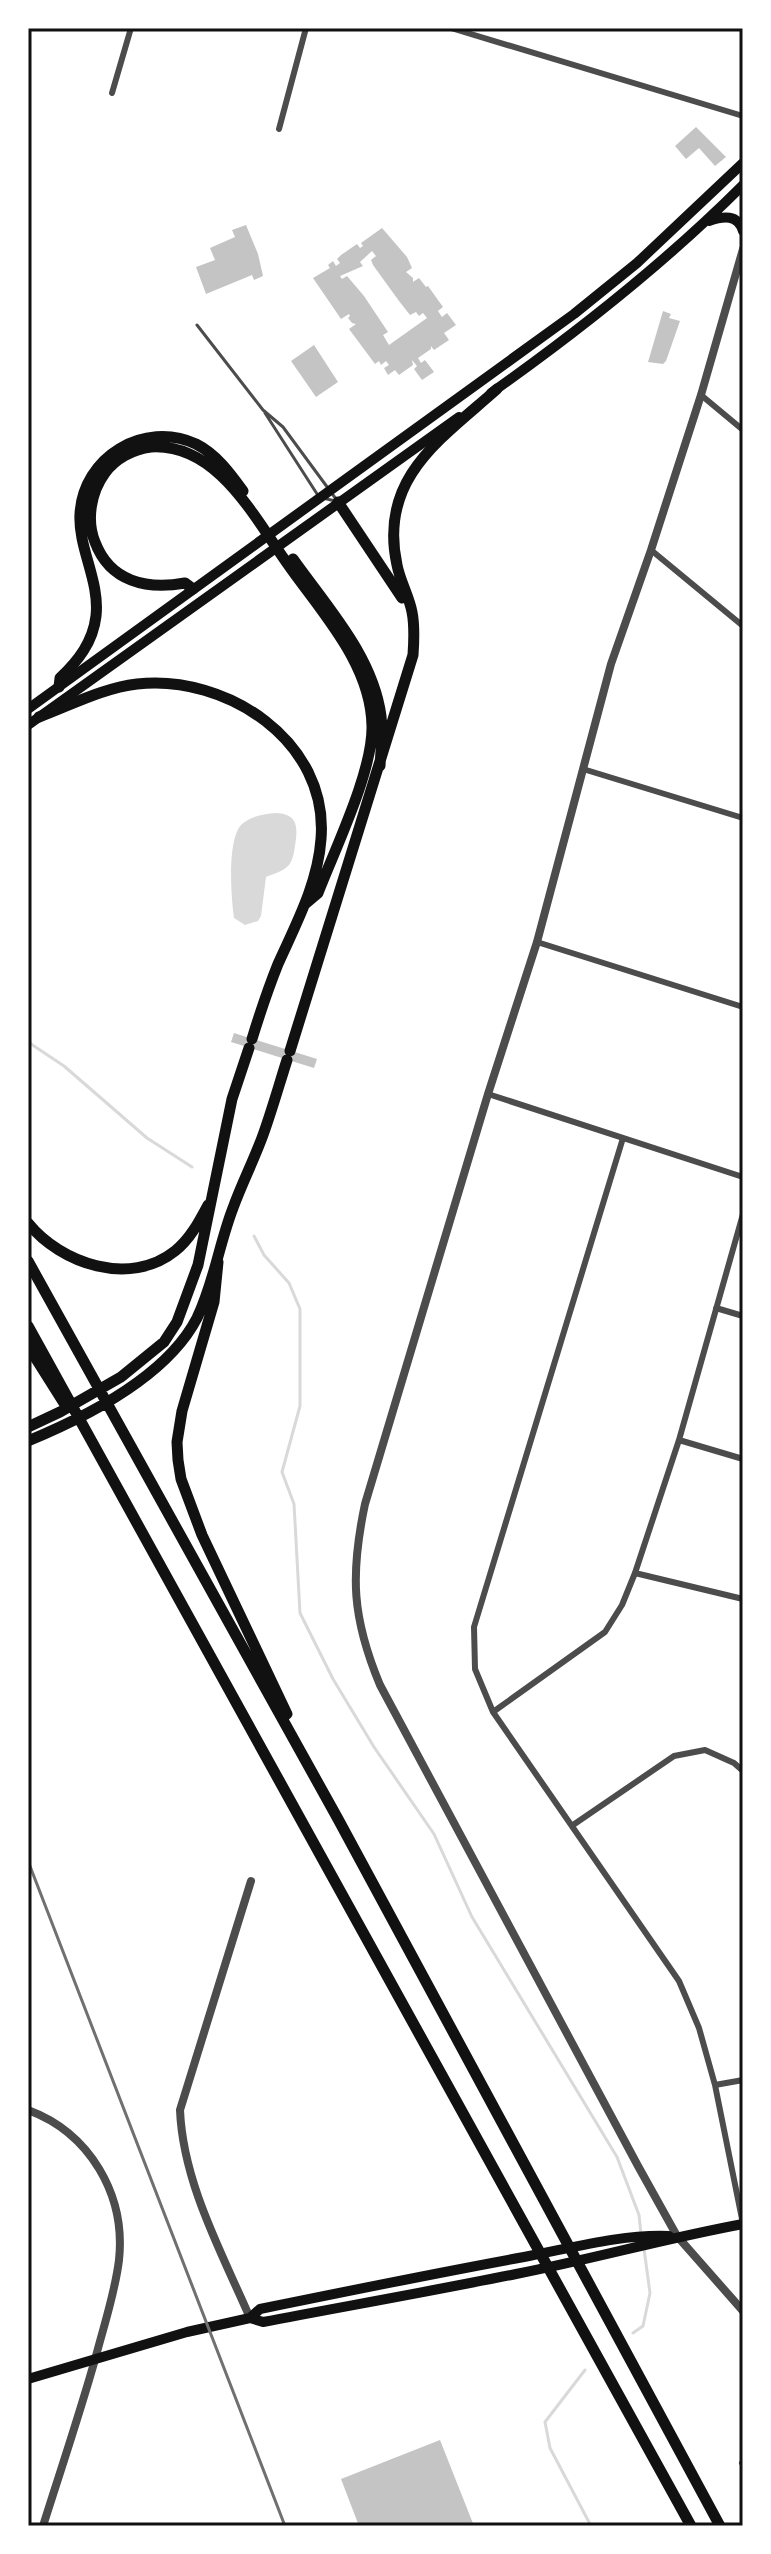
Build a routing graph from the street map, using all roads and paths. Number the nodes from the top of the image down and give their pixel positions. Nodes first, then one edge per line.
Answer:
1 (131, 28) edge
2 (306, 28) edge
3 (451, 28) edge
4 (112, 93) dead end
5 (743, 116) edge
6 (279, 129) dead end
7 (743, 163) edge
8 (743, 185) edge
9 (707, 221) junction
10 (743, 231) edge
11 (743, 249) edge
12 (739, 270) edge
13 (197, 325) dead end
14 (497, 389) junction
15 (701, 395) junction
16 (263, 410) junction
17 (743, 430) edge
18 (329, 489) junction
19 (319, 497) junction
20 (338, 502) junction
21 (651, 550) junction
22 (193, 589) junction
23 (743, 626) edge
24 (414, 628) junction
25 (59, 687) junction
26 (28, 709) edge
27 (39, 717) junction
28 (28, 725) edge
29 (380, 766) junction
30 (583, 769) junction
31 (743, 818) edge
32 (305, 904) junction
33 (537, 942) junction
34 (743, 1007) edge
35 (488, 1094) junction
36 (623, 1138) junction
37 (743, 1177) edge
38 (214, 1194) junction
39 (743, 1214) edge
40 (28, 1223) edge
41 (28, 1261) edge
42 (218, 1262) junction
43 (716, 1308) junction
44 (743, 1316) edge
45 (28, 1326) edge
46 (28, 1346) edge
47 (37, 1428) edge
48 (88, 1434) junction
49 (679, 1440) junction
50 (28, 1441) edge
51 (743, 1459) edge
52 (635, 1573) junction
53 (743, 1599) edge
54 (493, 1712) junction
55 (743, 1771) edge
56 (338, 1819) junction
57 (573, 1825) junction
58 (251, 1881) dead end
59 (743, 2080) edge
60 (715, 2085) junction
61 (28, 2110) edge
62 (743, 2224) edge
63 (677, 2236) junction
64 (649, 2240) junction
65 (740, 2301) edge
66 (743, 2311) edge
67 (250, 2318) junction
68 (95, 2359) junction
69 (28, 2379) edge
70 (43, 2526) edge
71 (691, 2526) edge
72 (720, 2526) edge

1 - 4 street
2 - 6 street
3 - 5 street
7 - 18 highway
8 - 9 highway
9 - 10 highway
9 - 14 highway
11 - 12 street
12 - 15 street
13 - 16 lane
14 - 20 highway
14 - 24 highway
15 - 17 street
15 - 21 street
16 - 18 lane
16 - 19 lane
18 - 19 highway
18 - 20 lane
19 - 20 lane
19 - 22 highway
20 - 24 highway
20 - 27 highway
21 - 23 street
21 - 30 street
22 - 25 highway
22 - 32 highway
24 - 29 highway
25 - 26 highway
25 - 29 highway
27 - 28 highway
27 - 32 highway
29 - 42 highway
30 - 31 street
30 - 33 street
32 - 38 highway
33 - 34 street
33 - 35 street
35 - 36 street
35 - 63 street
36 - 37 street
36 - 54 street
38 - 40 highway
38 - 47 highway
39 - 43 street
41 - 56 highway
42 - 47 highway
42 - 56 highway
43 - 44 street
43 - 49 street
45 - 48 highway
46 - 48 highway
47 - 50 highway
48 - 71 highway
49 - 51 street
49 - 52 street
52 - 53 street
52 - 54 street
54 - 57 street
55 - 57 street
56 - 72 highway
57 - 60 street
58 - 67 street
59 - 60 street
60 - 62 street
61 - 68 street
62 - 63 highway
63 - 64 highway
63 - 65 street
64 - 67 highway
64 - 67 highway
65 - 66 street
67 - 68 highway
68 - 69 highway
68 - 70 street

